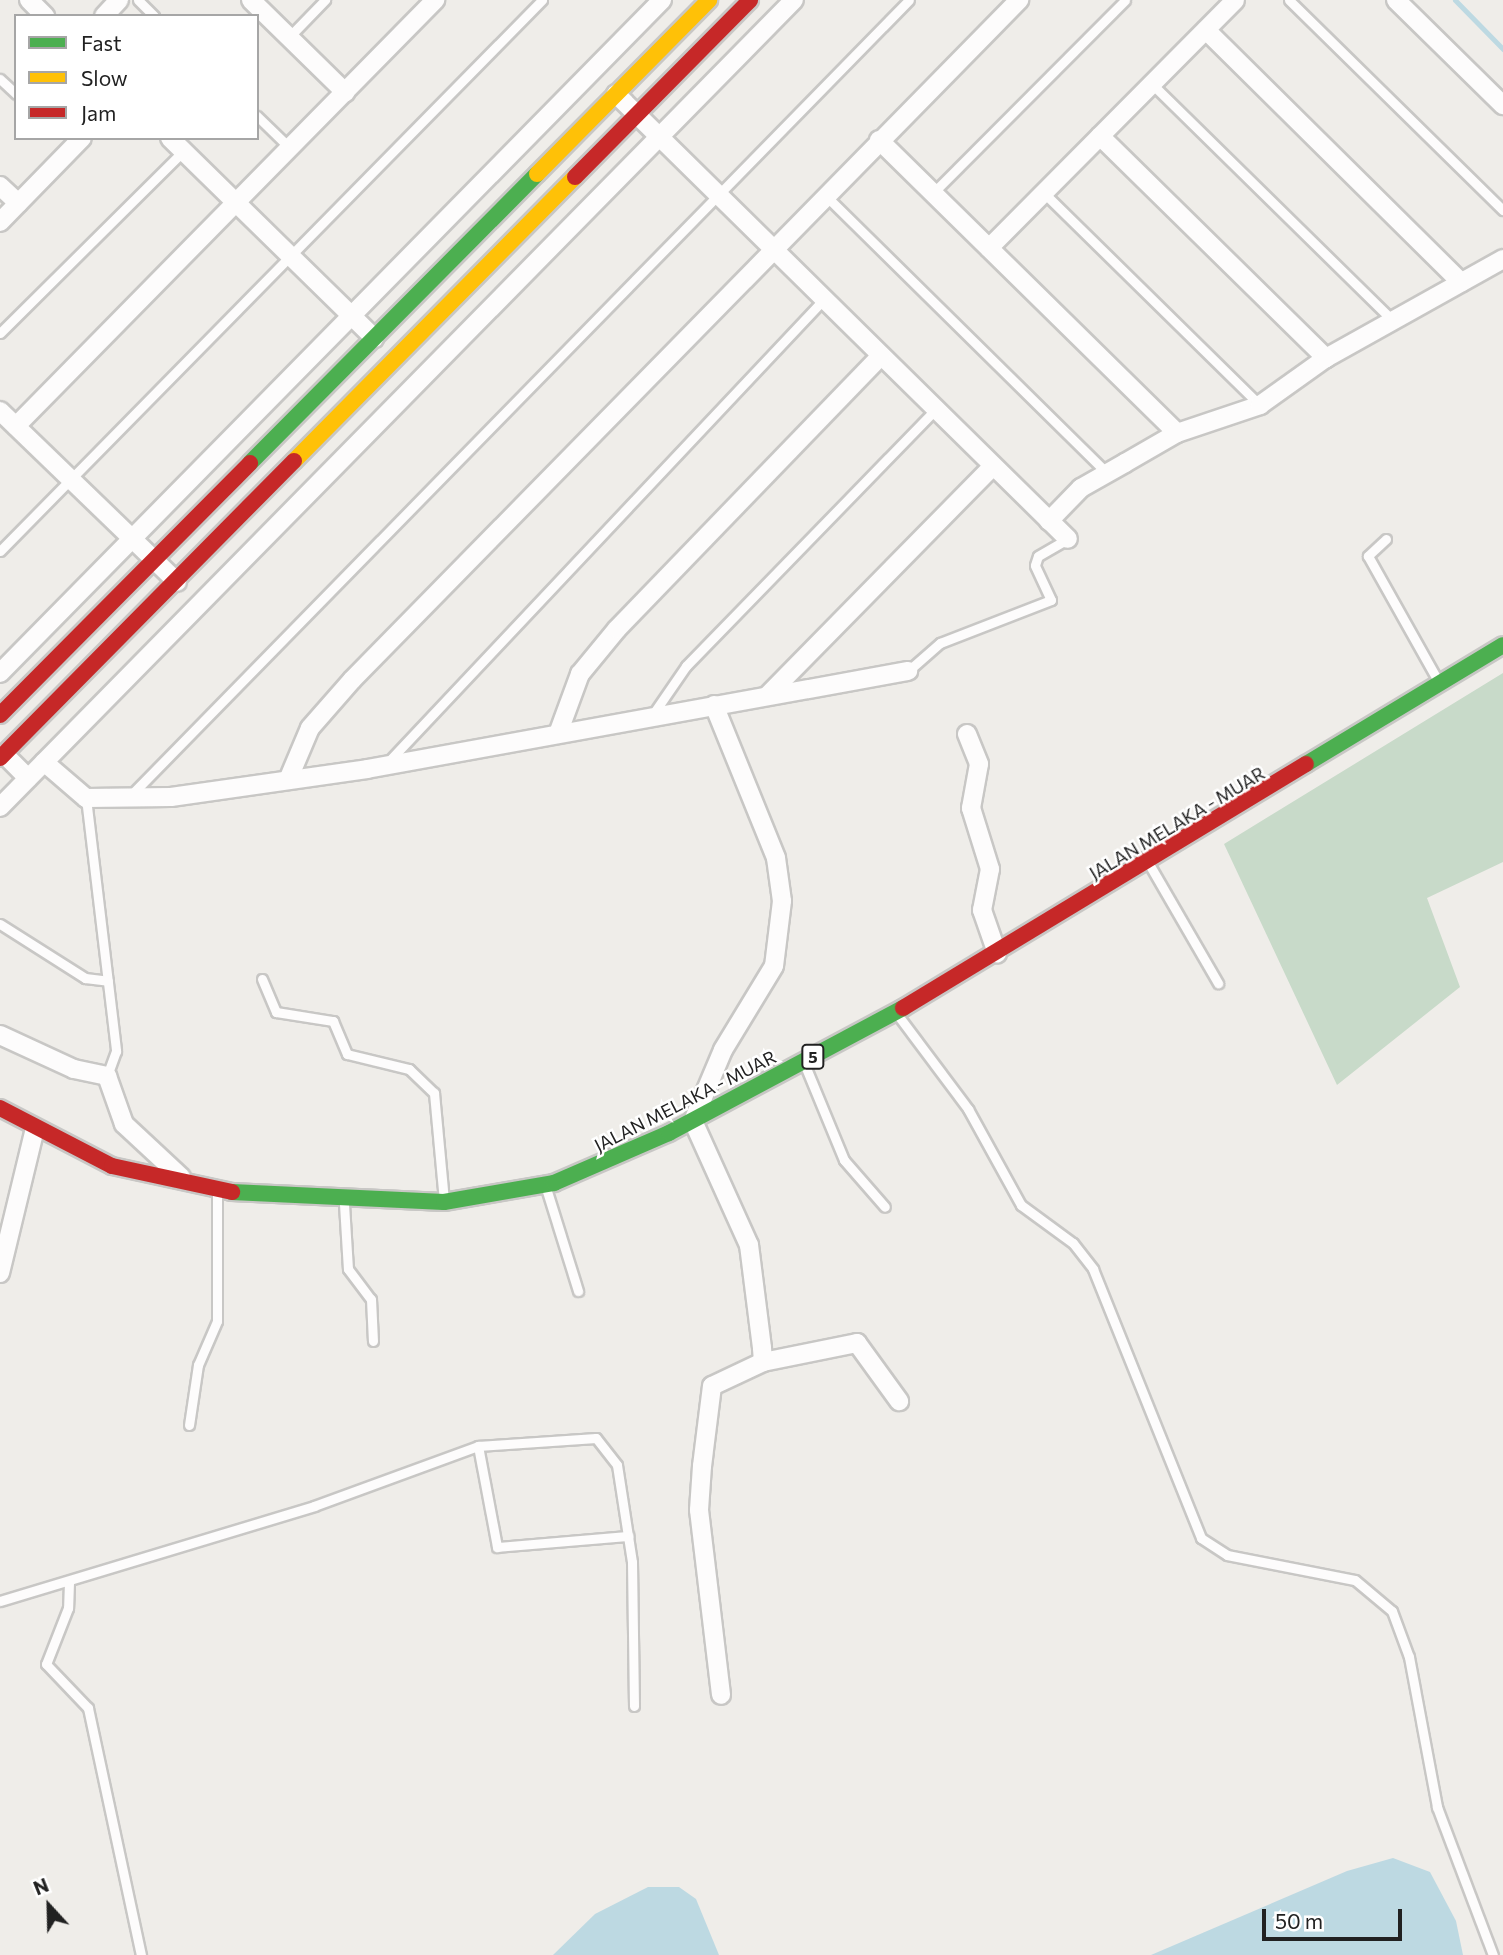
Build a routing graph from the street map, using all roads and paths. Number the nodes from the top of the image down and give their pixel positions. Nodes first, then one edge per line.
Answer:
1 (29, 0) edge
2 (119, 0) edge
3 (138, 0) edge
4 (251, 0) edge
5 (326, 0) edge
6 (435, 0) edge
7 (542, 0) edge
8 (662, 0) edge
9 (709, 0) edge
10 (750, 0) edge
11 (794, 0) edge
12 (909, 0) edge
13 (1019, 0) edge
14 (1125, 0) edge
15 (1236, 0) edge
16 (1290, 0) edge
17 (1396, 0) edge
18 (43, 14) edge
19 (106, 14) edge
20 (152, 14) edge
21 (1206, 30) junction
22 (289, 37) junction
23 (0, 79) edge
24 (1152, 84) junction
25 (14, 92) edge
26 (345, 92) junction
27 (616, 94) junction
28 (1503, 105) edge
29 (637, 115) junction
30 (259, 118) edge
31 (659, 136) junction
32 (1100, 136) junction
33 (879, 140) junction
34 (72, 141) edge
35 (177, 145) edge
36 (290, 148) junction
37 (0, 186) edge
38 (716, 193) junction
39 (933, 193) junction
40 (1044, 193) junction
41 (825, 195) junction
42 (18, 203) junction
43 (236, 203) junction
44 (1503, 210) edge
45 (0, 222) edge
46 (772, 248) junction
47 (989, 248) junction
48 (290, 256) junction
49 (1503, 259) edge
50 (1461, 282) junction
51 (824, 299) junction
52 (351, 316) junction
53 (1391, 319) junction
54 (0, 333) edge
55 (374, 338) junction
56 (881, 356) junction
57 (1326, 358) junction
58 (1260, 405) junction
59 (936, 409) junction
60 (0, 411) edge
61 (16, 426) junction
62 (1177, 433) junction
63 (993, 466) junction
64 (1107, 473) junction
65 (71, 479) junction
66 (1049, 521) junction
67 (132, 538) junction
68 (1068, 539) joint
69 (1386, 539) dead end
70 (0, 551) edge
71 (154, 559) junction
72 (177, 582) junction
73 (1503, 645) edge
74 (908, 671) joint
75 (0, 673) edge
76 (1442, 688) junction
77 (767, 696) junction
78 (714, 705) junction
79 (653, 714) junction
80 (0, 715) edge
81 (559, 732) junction
82 (967, 734) dead end
83 (2, 756) edge
84 (44, 762) junction
85 (384, 765) junction
86 (28, 778) junction
87 (288, 780) junction
88 (86, 798) junction
89 (127, 800) junction
90 (0, 807) edge
91 (1148, 863) junction
92 (0, 924) edge
93 (996, 953) junction
94 (262, 979) dead end
95 (108, 981) junction
96 (1218, 983) dead end
97 (896, 1012) junction
98 (0, 1035) edge
99 (804, 1062) junction
100 (107, 1076) junction
101 (0, 1108) edge
102 (0, 1119) edge
103 (693, 1121) junction
104 (42, 1136) junction
105 (545, 1185) junction
106 (193, 1187) junction
107 (217, 1191) junction
108 (444, 1202) junction
109 (344, 1204) junction
110 (886, 1207) dead end
111 (0, 1273) edge
112 (579, 1291) dead end
113 (373, 1341) dead end
114 (763, 1362) junction
115 (900, 1401) dead end
116 (189, 1425) dead end
117 (478, 1446) junction
118 (629, 1536) junction
119 (69, 1582) junction
120 (0, 1601) edge
121 (721, 1695) dead end
122 (634, 1706) dead end
123 (141, 1955) edge
124 (1493, 1955) edge

1 - 18 street
2 - 19 street
3 - 20 lane
4 - 22 street
5 - 22 lane
6 - 26 street
7 - 48 lane
8 - 52 street
9 - 27 street
10 - 29 street
11 - 31 street
12 - 38 lane
13 - 33 street
14 - 39 lane
15 - 21 street
16 - 44 lane
17 - 28 street
21 - 24 street
21 - 50 street
22 - 26 street
23 - 25 lane
24 - 32 street
24 - 53 lane
26 - 36 street
27 - 29 street
27 - 55 street
29 - 31 street
29 - 72 street
30 - 36 lane
31 - 38 street
31 - 84 street
32 - 40 street
32 - 57 street
33 - 39 street
33 - 41 street
34 - 42 street
35 - 43 street
35 - 54 lane
36 - 43 street
37 - 42 street
38 - 46 street
38 - 89 lane
39 - 47 street
40 - 47 street
40 - 58 lane
41 - 46 street
41 - 64 lane
42 - 45 street
43 - 48 street
43 - 61 street
46 - 51 street
46 - 87 street
47 - 62 street
48 - 52 street
48 - 65 lane
49 - 50 street
50 - 53 street
51 - 56 street
51 - 85 lane
52 - 55 street
52 - 67 street
53 - 57 street
55 - 71 street
56 - 59 street
56 - 81 street
57 - 58 street
58 - 62 street
59 - 63 street
59 - 79 lane
60 - 61 street
61 - 65 street
62 - 64 street
63 - 66 street
63 - 77 street
64 - 66 street
65 - 67 street
65 - 70 lane
66 - 68 street
67 - 71 street
67 - 75 street
68 - 74 lane
69 - 76 lane
71 - 72 street
71 - 80 street
72 - 83 street
73 - 76 street, JALAN MELAKA - MUAR / 5
74 - 77 street
76 - 91 street, JALAN MELAKA - MUAR / 5
77 - 78 street
78 - 79 street
78 - 103 street
79 - 81 street
81 - 85 street
82 - 93 street
83 - 86 street
84 - 86 street
84 - 88 street
85 - 87 street
86 - 90 street
87 - 89 street
88 - 89 street
88 - 95 lane
91 - 93 street, JALAN MELAKA - MUAR / 5
91 - 96 lane
92 - 95 lane
93 - 97 street, JALAN MELAKA - MUAR / 5
94 - 108 lane
95 - 100 lane
97 - 99 street, JALAN MELAKA - MUAR / 5
97 - 124 lane
98 - 100 street
99 - 103 street, JALAN MELAKA - MUAR / 5
99 - 110 lane
100 - 106 street
101 - 104 street, JALAN MELAKA - MUAR / 5
102 - 104 street
103 - 105 street, JALAN MELAKA - MUAR / 5
103 - 114 street
104 - 106 street, JALAN MELAKA - MUAR / 5
104 - 111 street
105 - 108 street, JALAN MELAKA - MUAR / 5
105 - 112 lane
106 - 107 street, JALAN MELAKA - MUAR / 5
107 - 109 street, JALAN MELAKA - MUAR / 5
107 - 116 lane
108 - 109 street, JALAN MELAKA - MUAR / 5
109 - 113 lane
114 - 115 street
114 - 121 street
117 - 118 lane
117 - 118 lane
117 - 119 lane
118 - 122 lane
119 - 120 lane
119 - 123 lane

